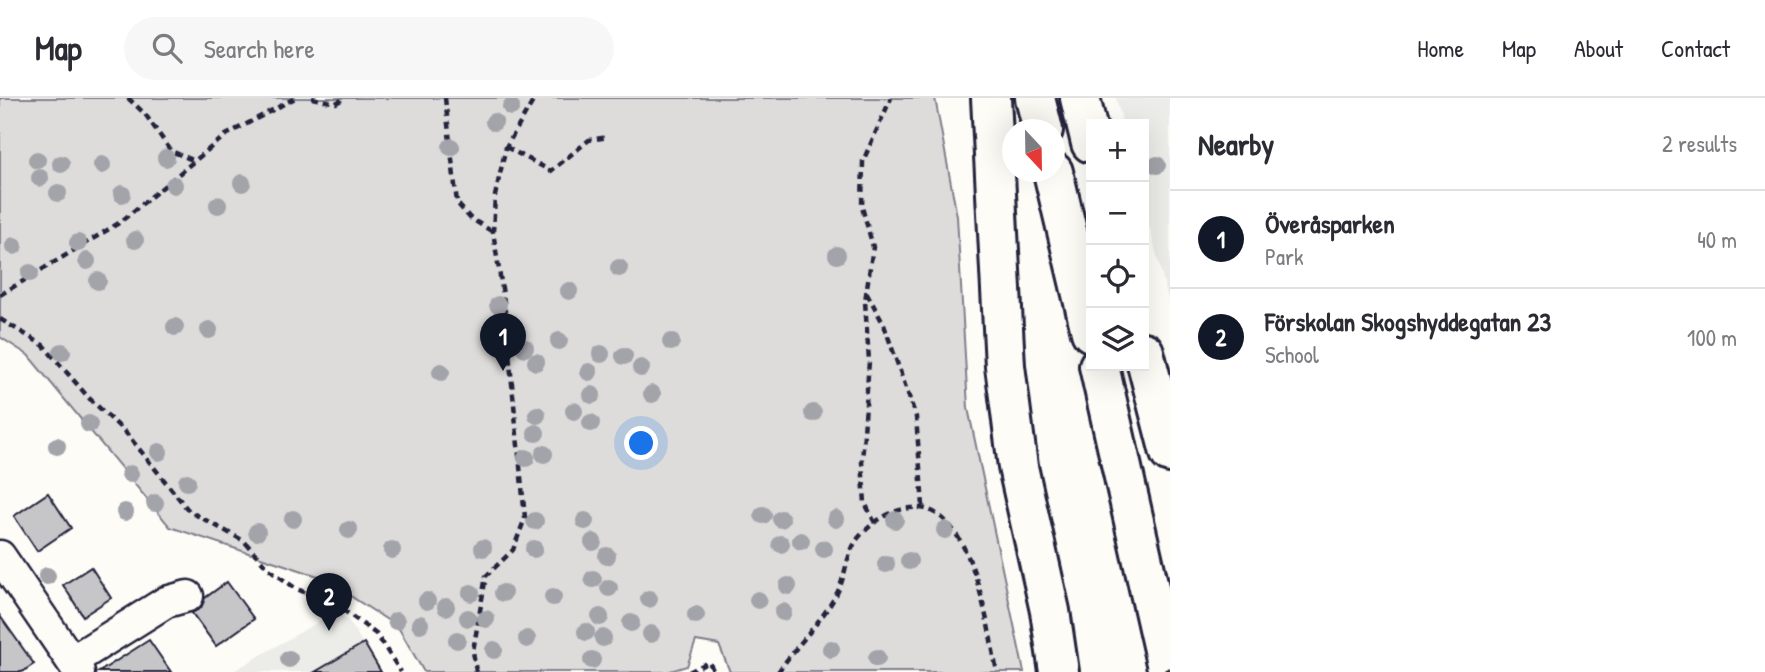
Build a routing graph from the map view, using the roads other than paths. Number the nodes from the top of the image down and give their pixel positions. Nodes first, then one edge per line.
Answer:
1 (971, 98) edge
2 (991, 98) edge
3 (1035, 98) edge
4 (1080, 98) edge
5 (1040, 119) edge
6 (1086, 123) edge
7 (1056, 182) edge
8 (997, 208) junction
9 (1086, 310) edge
10 (1149, 349) edge
11 (1100, 371) edge
12 (1149, 371) edge
13 (1170, 383) edge
14 (1170, 453) edge
15 (0, 556) edge
16 (188, 596) dead end
17 (1050, 611) junction
18 (75, 667) edge
19 (1168, 671) edge
20 (1059, 672) edge
21 (1075, 672) edge

1 - 8 highway
2 - 8 highway
3 - 5 highway
4 - 6 highway
7 - 9 highway
8 - 17 highway
10 - 13 highway
11 - 19 highway
12 - 14 highway
15 - 18 street
16 - 18 street
17 - 20 highway
17 - 21 highway

